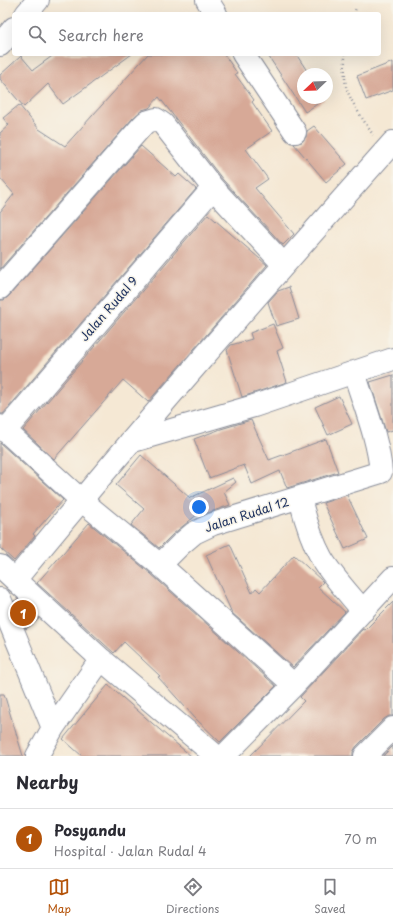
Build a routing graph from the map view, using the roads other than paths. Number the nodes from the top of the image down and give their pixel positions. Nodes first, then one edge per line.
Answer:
1 (38, 0) edge
2 (207, 0) edge
3 (28, 12) edge
4 (215, 12) edge
5 (12, 30) edge
6 (0, 45) edge
7 (244, 56) edge
8 (295, 132) dead end
9 (388, 148) edge
10 (213, 188) junction
11 (284, 265) junction
12 (0, 288) edge
13 (393, 360) edge
14 (354, 372) junction
15 (3, 428) edge
16 (130, 442) junction
17 (387, 470) edge
18 (300, 498) junction
19 (81, 500) junction
20 (160, 565) junction
21 (4, 571) edge
22 (393, 578) edge
23 (0, 599) edge
24 (362, 610) junction
25 (101, 659) junction
26 (294, 685) junction
27 (393, 728) edge
28 (48, 746) edge
29 (216, 756) edge
30 (224, 756) edge
31 (365, 756) edge

1 - 3 street
2 - 4 street
5 - 6 street
7 - 8 street
9 - 11 street
10 - 11 street
10 - 12 street
10 - 15 street, Jalan Rudal 9
11 - 16 street
13 - 14 street
14 - 16 street
14 - 17 street
15 - 19 street
16 - 19 street
17 - 18 street, Jalan Rudal 12
18 - 20 street, Jalan Rudal 12
18 - 24 street
19 - 20 street
19 - 21 street
20 - 26 street
21 - 25 street
22 - 24 street
23 - 28 street
24 - 26 street
25 - 28 street
25 - 29 street
26 - 30 street
27 - 31 street

